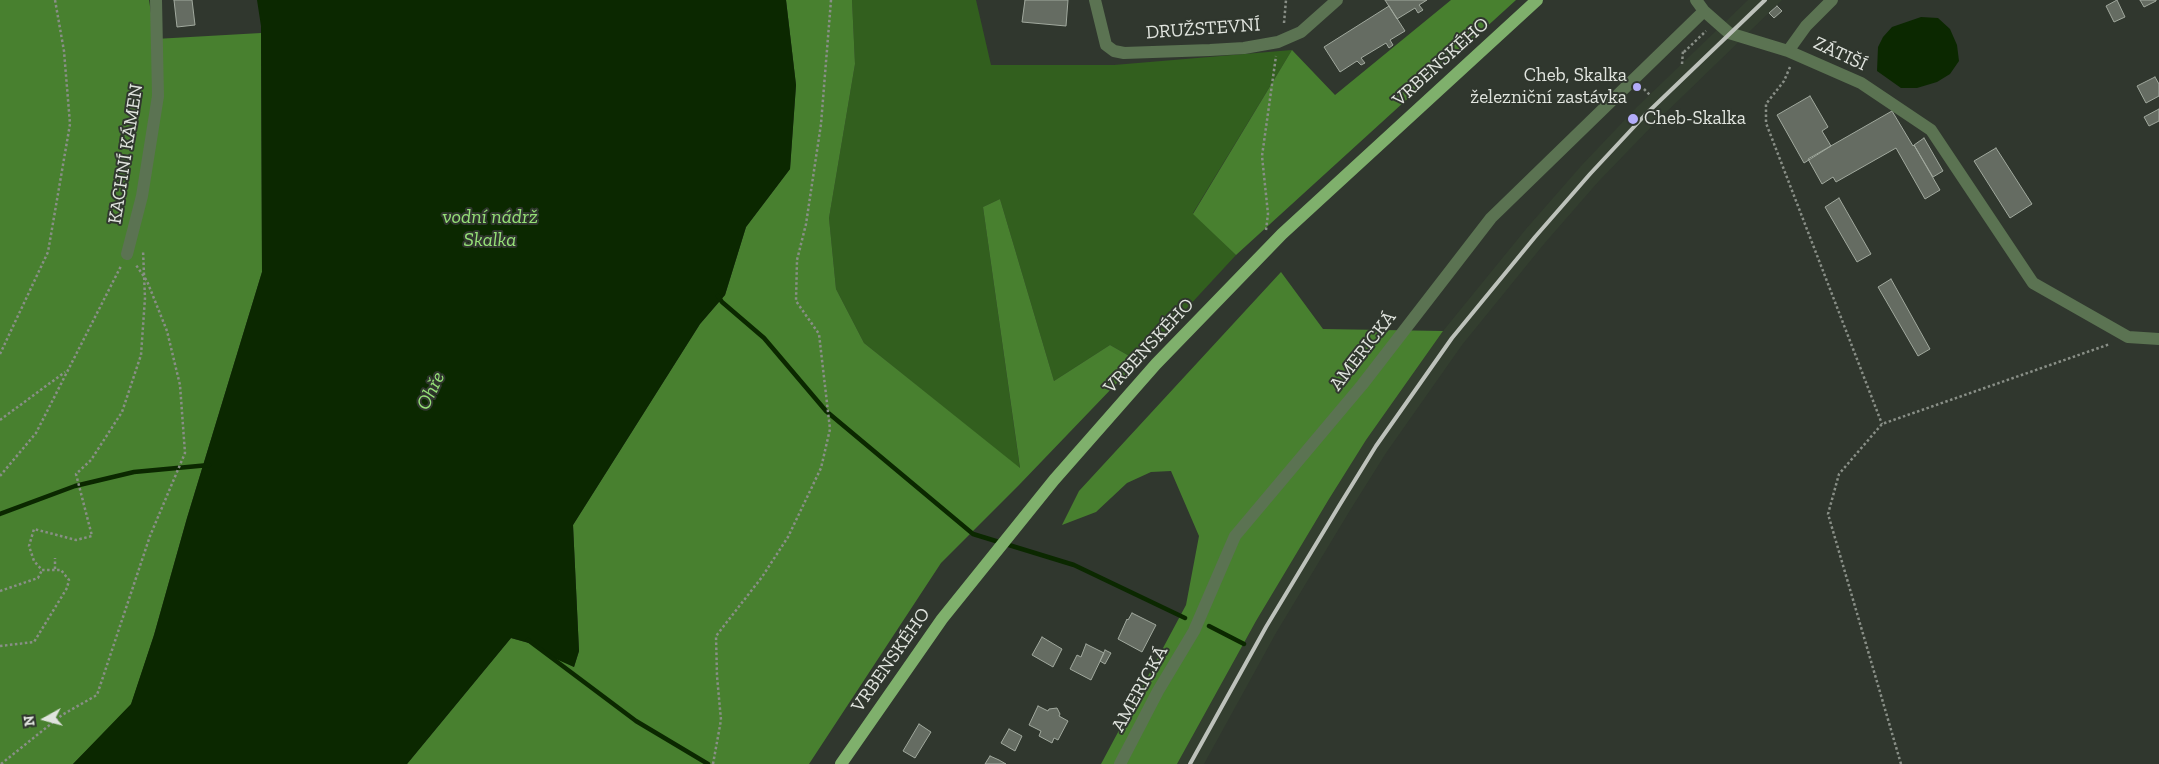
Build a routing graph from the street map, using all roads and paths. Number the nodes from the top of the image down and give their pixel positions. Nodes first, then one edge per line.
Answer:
1 (55, 0) edge
2 (156, 0) edge
3 (832, 0) edge
4 (1095, 0) edge
5 (1286, 0) edge
6 (1337, 0) edge
7 (1537, 0) edge
8 (1696, 0) edge
9 (1832, 0) edge
10 (1704, 11) junction
11 (1715, 21) junction
12 (1278, 42) junction
13 (1788, 51) junction
14 (1684, 52) dead end
15 (143, 245) dead end
16 (1270, 246) junction
17 (127, 254) junction
18 (144, 275) junction
19 (2128, 338) junction
20 (2159, 339) edge
21 (0, 354) edge
22 (67, 370) junction
23 (0, 420) edge
24 (1882, 424) junction
25 (0, 476) edge
26 (55, 558) dead end
27 (55, 569) junction
28 (42, 570) junction
29 (0, 592) edge
30 (0, 646) edge
31 (1, 764) edge
32 (713, 764) edge
33 (841, 764) edge
34 (1120, 764) edge
35 (1901, 764) edge

1 - 21 path
2 - 17 street, KACHNÍ KÁMEN
3 - 32 path
4 - 12 street, DRUŽSTEVNÍ
5 - 12 path
6 - 12 street, DRUŽSTEVNÍ
7 - 16 main road, VRBENSKÉHO
8 - 10 street
9 - 13 street, ZÁTIŠÍ
10 - 11 street
10 - 34 street, AMERICKÁ
11 - 13 street
11 - 14 path
12 - 16 path
13 - 19 street, ZÁTIŠÍ
13 - 24 path
15 - 18 path
16 - 33 main road, VRBENSKÉHO
17 - 18 path
17 - 22 path
18 - 28 path
18 - 31 path
19 - 20 street
19 - 24 path
22 - 23 path
22 - 25 path
24 - 35 path
26 - 27 path
27 - 28 path
27 - 30 path
28 - 29 path

